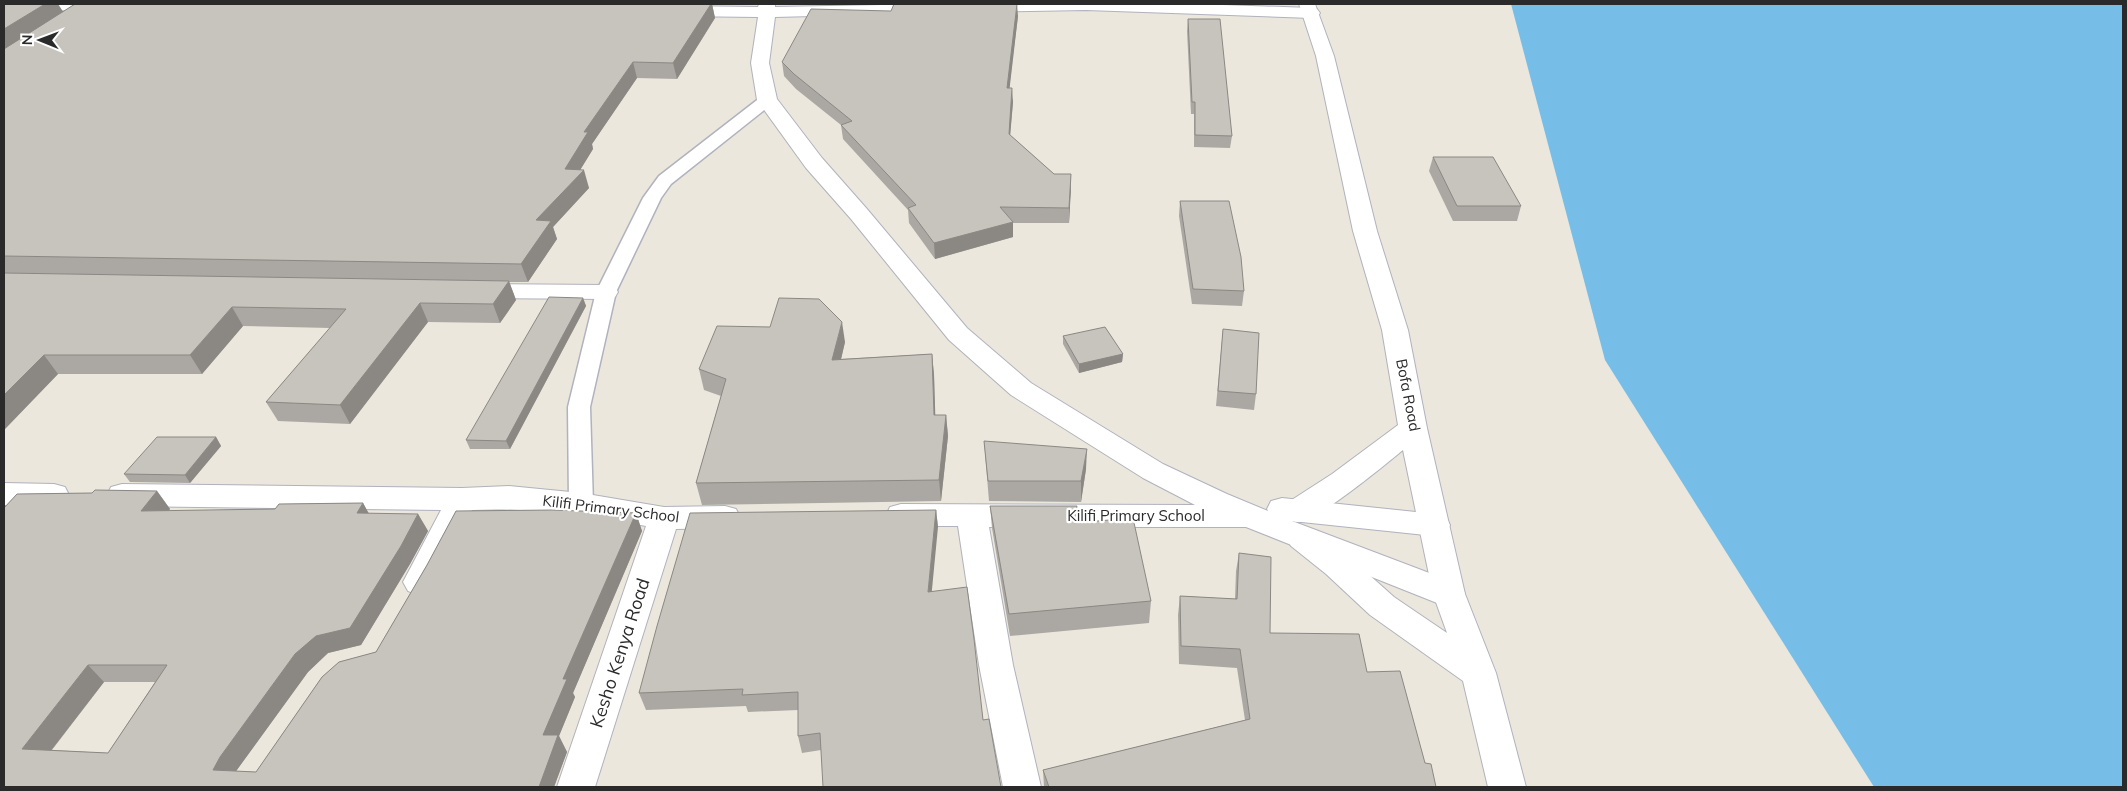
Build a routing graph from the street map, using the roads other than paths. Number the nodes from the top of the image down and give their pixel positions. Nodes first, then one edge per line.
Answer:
1 (91, 5) edge
2 (130, 5) edge
3 (4, 6) edge
4 (766, 8) edge
5 (1309, 9) edge
6 (658, 11) edge
7 (67, 20) edge
8 (766, 100) junction
9 (452, 291) edge
10 (606, 292) junction
11 (1413, 428) junction
12 (4, 494) edge
13 (462, 499) junction
14 (1216, 502) junction
15 (581, 504) junction
16 (972, 514) junction
17 (870, 515) edge
18 (1249, 516) junction
19 (752, 517) edge
20 (664, 518) junction
21 (1300, 525) junction
22 (1435, 525) junction
23 (1449, 594) junction
24 (402, 609) edge
25 (1479, 673) junction
26 (576, 787) edge
27 (1022, 787) edge
28 (1507, 787) edge

1 - 2 street
1 - 3 street
1 - 7 street
4 - 5 street
4 - 6 street
4 - 8 street
5 - 11 street, Bofa Road
8 - 10 lane
8 - 14 street
9 - 10 street
10 - 15 lane
11 - 21 street
11 - 22 street, Bofa Road
12 - 13 street, Kilifi Primary School
13 - 15 street, Kilifi Primary School
13 - 24 street
14 - 18 street
14 - 21 street
15 - 20 street, Kilifi Primary School
16 - 17 street, Kilifi Primary School
16 - 18 street, Kilifi Primary School
16 - 27 street
18 - 21 street
19 - 20 street, Kilifi Primary School
20 - 26 street, Kesho Kenya Road
21 - 22 street
21 - 23 street
21 - 25 street
22 - 23 street, Bofa Road
23 - 25 street, Bofa Road
25 - 28 street, Bofa Road

